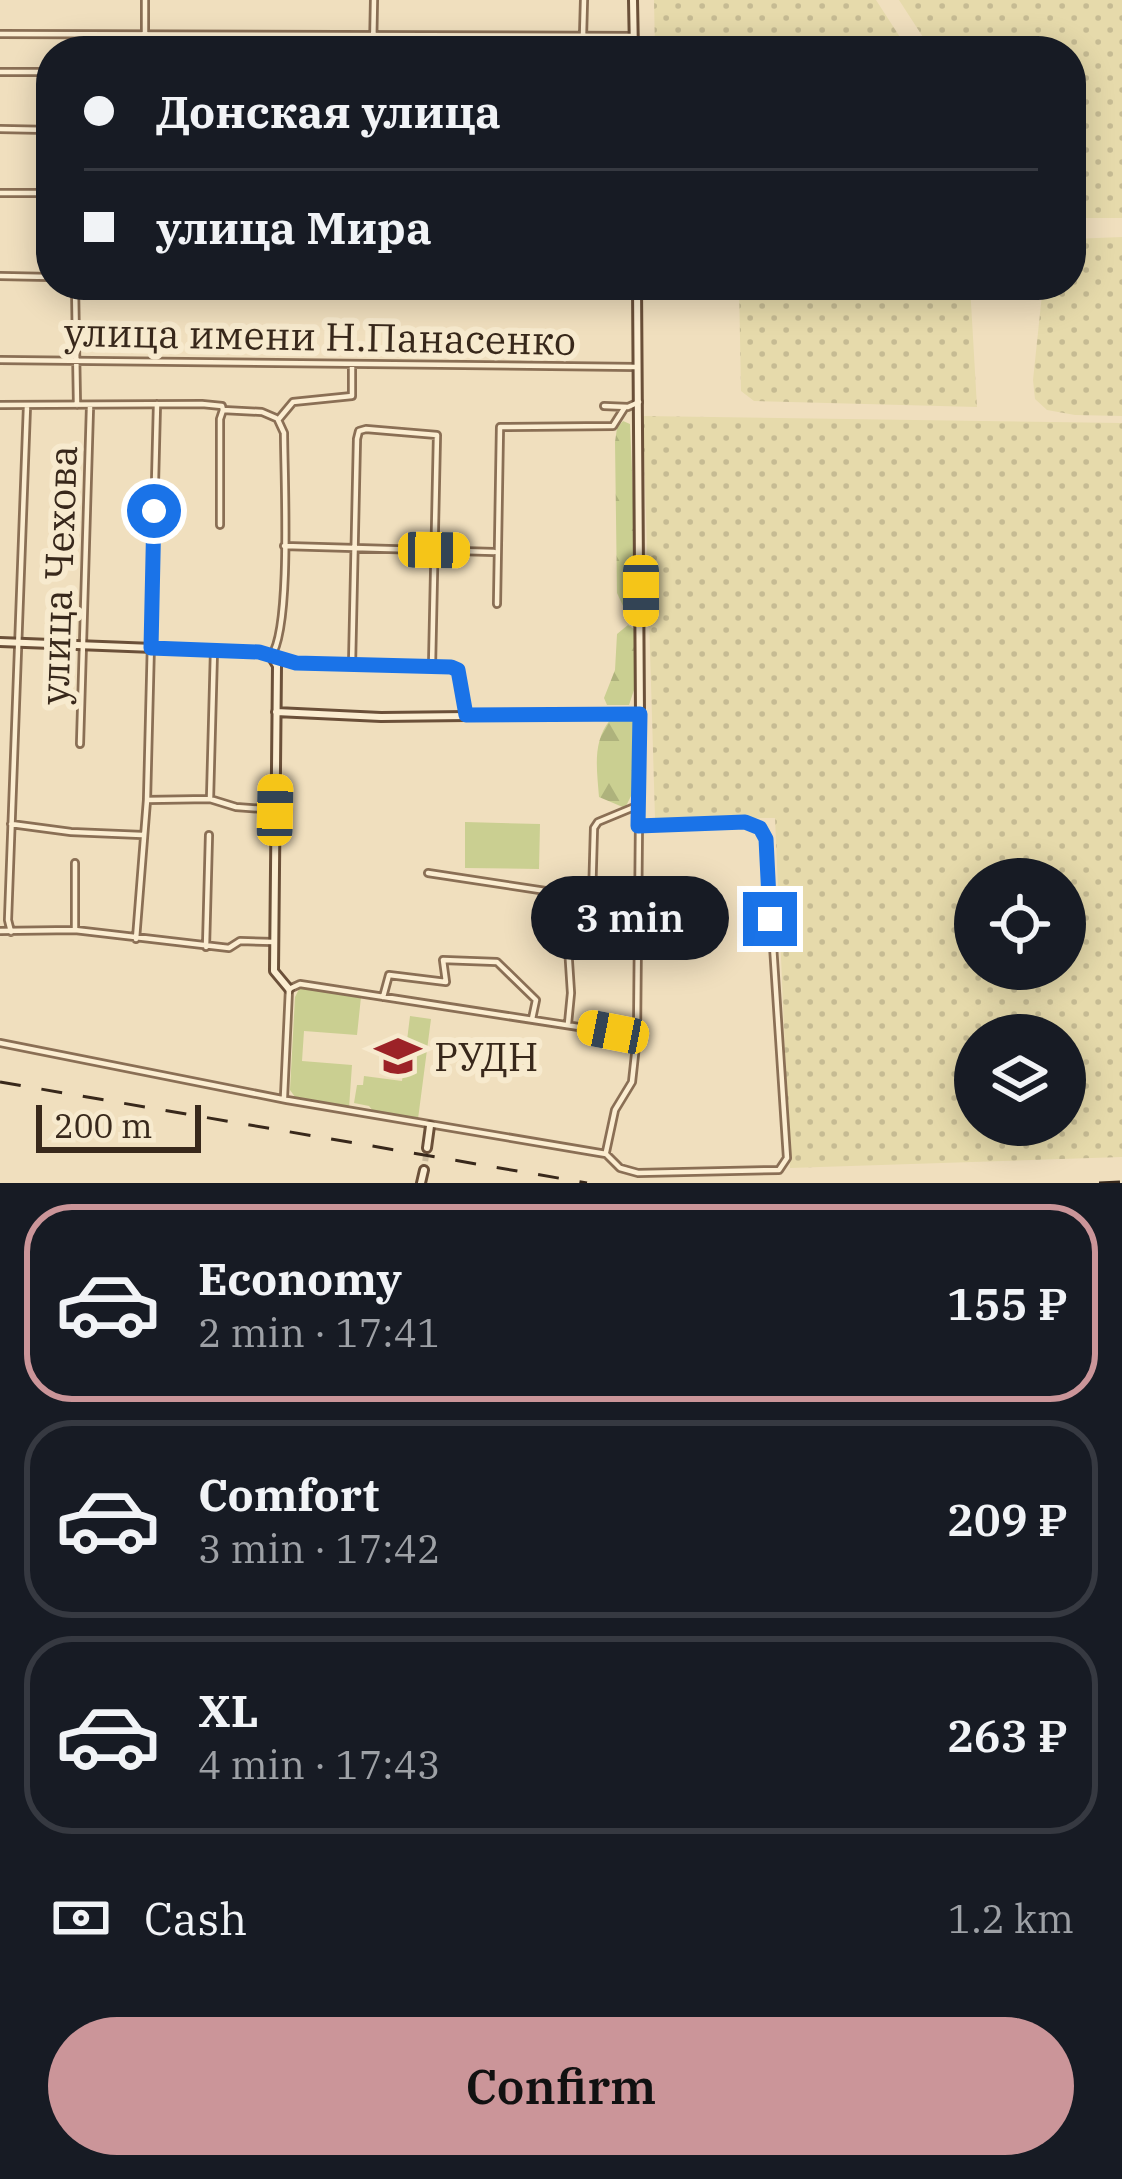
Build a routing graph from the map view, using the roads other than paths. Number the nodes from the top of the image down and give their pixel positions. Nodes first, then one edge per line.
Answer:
1 (145, 0) edge
2 (374, 0) edge
3 (584, 0) edge
4 (633, 0) edge
5 (0, 34) edge
6 (145, 34) junction
7 (373, 35) junction
8 (583, 36) junction
9 (634, 36) joint
10 (0, 72) edge
11 (36, 72) edge
12 (0, 129) edge
13 (36, 130) edge
14 (0, 194) edge
15 (36, 194) edge
16 (0, 276) edge
17 (36, 277) edge
18 (75, 300) edge
19 (637, 300) edge
20 (0, 360) edge
21 (74, 361) junction
22 (352, 363) junction
23 (638, 367) junction
24 (639, 402) junction
25 (157, 404) junction
26 (0, 405) edge
27 (77, 405) junction
28 (27, 406) junction
29 (604, 406) dead end
30 (90, 407) junction
31 (625, 407) junction
32 (223, 408) junction
33 (278, 420) junction
34 (220, 525) dead end
35 (284, 546) junction
36 (354, 548) junction
37 (434, 550) junction
38 (497, 552) junction
39 (496, 604) dead end
40 (0, 642) edge
41 (16, 643) junction
42 (84, 647) junction
43 (151, 648) junction
44 (214, 650) junction
45 (271, 656) junction
46 (352, 664) junction
47 (432, 666) junction
48 (276, 712) junction
49 (640, 714) junction
50 (466, 715) junction
51 (80, 744) dead end
52 (0, 794) edge
53 (12, 794) junction
54 (210, 799) junction
55 (147, 800) junction
56 (638, 805) junction
57 (275, 810) junction
58 (11, 824) junction
59 (638, 826) junction
60 (144, 835) junction
61 (209, 836) dead end
62 (75, 863) dead end
63 (428, 873) dead end
64 (592, 898) junction
65 (75, 929) junction
66 (0, 931) edge
67 (11, 932) junction
68 (136, 939) junction
69 (274, 941) junction
70 (206, 946) junction
71 (289, 989) junction
72 (383, 997) junction
73 (532, 1019) junction
74 (568, 1024) junction
75 (637, 1036) junction
76 (0, 1042) edge
77 (284, 1097) junction
78 (430, 1126) junction
79 (427, 1148) tunnel mouth
80 (606, 1154) junction
81 (424, 1170) tunnel mouth
82 (422, 1183) edge

1 - 6 street
2 - 7 street
3 - 8 street
4 - 9 street
5 - 6 street
6 - 7 street
7 - 8 street
8 - 9 street
10 - 11 street
12 - 13 street
14 - 15 street
16 - 17 street
18 - 21 street
19 - 23 street
20 - 21 street, улица имени Н.Панасенко
21 - 22 street, улица имени Н.Панасенко
21 - 27 street
22 - 23 street, улица имени Н.Панасенко
22 - 33 street
23 - 24 street
24 - 31 street
24 - 49 street
25 - 30 street
25 - 32 street
25 - 43 street
26 - 28 street
27 - 28 street
27 - 30 street
28 - 41 street
29 - 31 street
30 - 42 street, улица Чехова
31 - 38 street
32 - 33 street
32 - 34 street
33 - 35 street
35 - 36 street
35 - 45 street
36 - 37 street
36 - 37 street
36 - 46 street
37 - 38 street
37 - 47 street
38 - 39 street
40 - 41 street
41 - 42 street
41 - 53 street
42 - 43 street
42 - 51 street, улица Чехова
43 - 44 street
43 - 55 street
44 - 45 street
44 - 54 street
45 - 46 street
45 - 48 street
46 - 47 street
47 - 50 street
48 - 50 street
48 - 57 street
49 - 50 street
49 - 56 street
52 - 53 street
53 - 58 street
54 - 55 street
54 - 57 street
55 - 60 street
56 - 59 street
56 - 64 street
57 - 69 street
58 - 60 street
58 - 67 street
59 - 75 street
59 - 80 street
60 - 68 street
61 - 70 street
62 - 65 street
63 - 64 street
64 - 74 street
65 - 67 street
65 - 68 street
66 - 67 street
68 - 70 street
69 - 70 street
69 - 71 street
71 - 72 street
71 - 77 street
72 - 73 street
72 - 73 street
73 - 74 street
74 - 75 street
75 - 80 street
76 - 77 street
77 - 78 street
78 - 79 street
78 - 80 street
81 - 82 street

